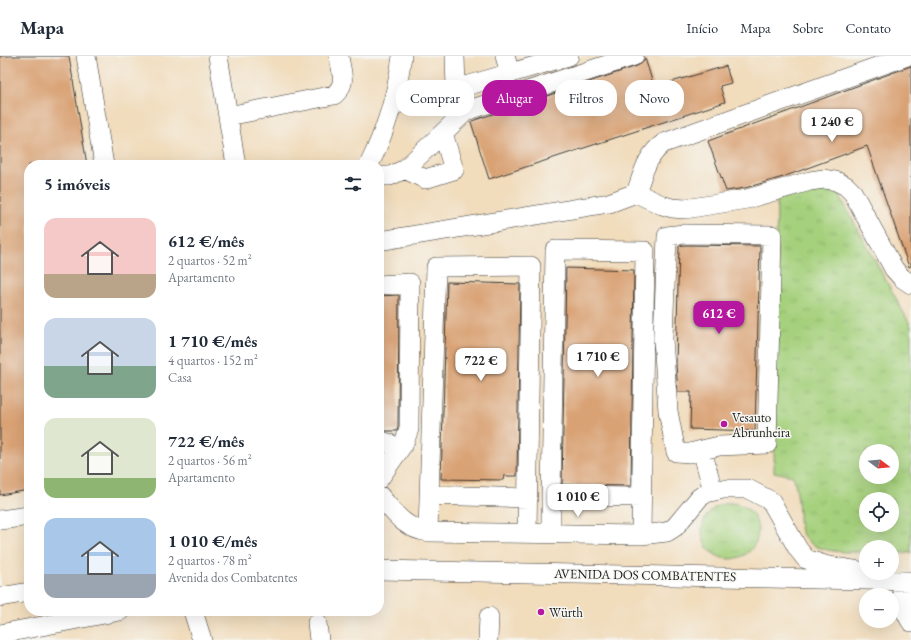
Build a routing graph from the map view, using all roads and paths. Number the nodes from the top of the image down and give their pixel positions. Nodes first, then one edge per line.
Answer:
1 (86, 56) edge
2 (218, 56) edge
3 (338, 56) edge
4 (402, 56) edge
5 (455, 56) edge
6 (569, 56) edge
7 (634, 56) edge
8 (907, 56) edge
9 (507, 65) edge
10 (456, 80) edge
11 (474, 81) edge
12 (393, 104) junction
13 (396, 104) edge
14 (228, 116) junction
15 (443, 133) junction
16 (103, 160) edge
17 (235, 160) edge
18 (371, 160) edge
19 (405, 169) junction
20 (384, 176) edge
21 (636, 193) junction
22 (384, 240) edge
23 (911, 284) edge
24 (384, 285) edge
25 (384, 442) edge
26 (399, 450) junction
27 (702, 450) junction
28 (384, 472) edge
29 (713, 491) junction
30 (429, 496) junction
31 (551, 496) junction
32 (641, 497) junction
33 (528, 498) junction
34 (384, 501) edge
35 (24, 517) edge
36 (0, 520) edge
37 (428, 532) junction
38 (527, 533) junction
39 (551, 533) junction
40 (641, 535) junction
41 (384, 570) edge
42 (859, 571) edge
43 (908, 581) edge
44 (24, 593) edge
45 (0, 597) edge
46 (94, 616) edge
47 (195, 616) edge
48 (489, 617) dead end
49 (911, 622) edge
50 (0, 634) edge
51 (202, 640) edge
52 (488, 640) edge

1 - 16 street
2 - 14 street
3 - 14 street
4 - 12 street
5 - 10 street
6 - 9 street
7 - 15 street
8 - 21 street
9 - 11 street
12 - 13 street
12 - 18 street
14 - 17 street
15 - 19 street
15 - 19 street
19 - 20 street
21 - 22 street
21 - 23 street
24 - 26 street
25 - 26 street
26 - 28 street
27 - 27 street
27 - 29 street
29 - 40 street
29 - 42 street
30 - 33 street
30 - 33 street
30 - 37 street
31 - 32 street
31 - 32 street
31 - 39 street
32 - 40 street
33 - 38 street
34 - 37 street
35 - 36 street
37 - 38 street
38 - 39 street
39 - 40 street
41 - 43 street, AVENIDA DOS COMBATENTES
43 - 49 street
44 - 45 street
46 - 50 street
47 - 51 street
48 - 52 street

